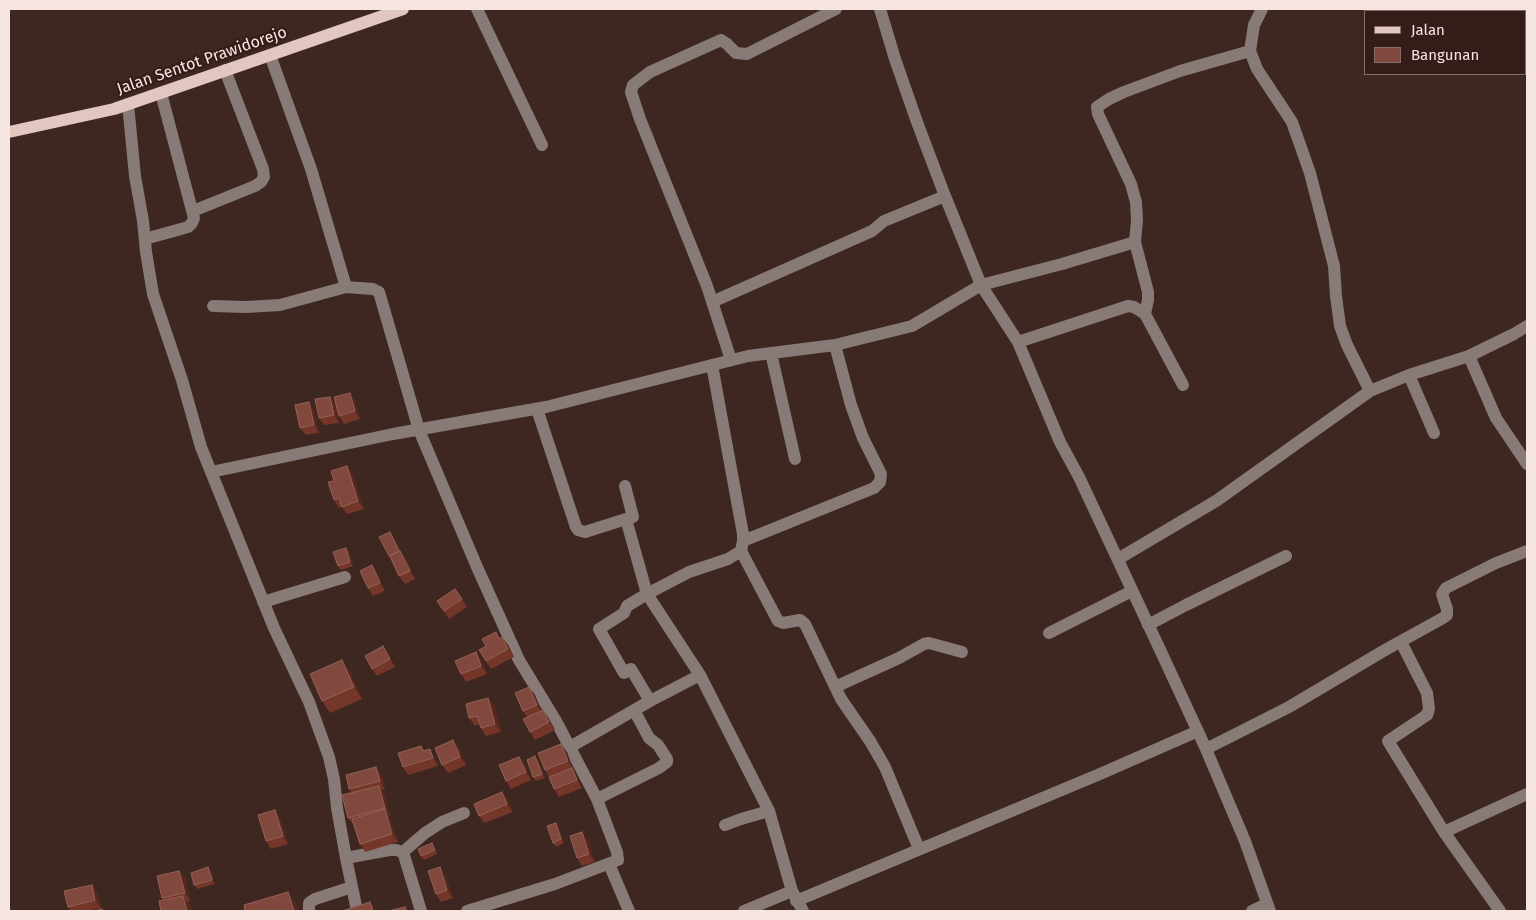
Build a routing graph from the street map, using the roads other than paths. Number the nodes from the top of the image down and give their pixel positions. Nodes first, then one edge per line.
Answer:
1 (403, 9) edge
2 (477, 9) edge
3 (836, 9) edge
4 (880, 9) edge
5 (1262, 9) edge
6 (1250, 51) junction
7 (270, 55) junction
8 (225, 70) junction
9 (161, 92) junction
10 (128, 104) junction
11 (9, 132) edge
12 (542, 145) dead end
13 (945, 196) junction
14 (193, 211) junction
15 (145, 240) junction
16 (1136, 242) junction
17 (982, 285) junction
18 (346, 287) junction
19 (712, 302) junction
20 (213, 306) dead end
21 (1145, 314) junction
22 (1527, 326) edge
23 (1018, 342) junction
24 (835, 345) junction
25 (770, 353) junction
26 (1469, 356) junction
27 (731, 360) junction
28 (712, 365) junction
29 (1409, 375) junction
30 (1183, 385) dead end
31 (1370, 391) junction
32 (537, 408) junction
33 (418, 430) junction
34 (1434, 433) dead end
35 (795, 459) dead end
36 (1527, 464) edge
37 (211, 472) junction
38 (626, 486) dead end
39 (626, 519) junction
40 (742, 546) junction
41 (1527, 551) edge
42 (1286, 556) dead end
43 (1118, 559) junction
44 (345, 577) dead end
45 (1132, 591) junction
46 (648, 594) junction
47 (264, 602) junction
48 (1148, 625) junction
49 (1049, 633) dead end
50 (1401, 642) junction
51 (962, 652) dead end
52 (700, 675) junction
53 (835, 687) junction
54 (650, 701) junction
55 (634, 710) junction
56 (1198, 731) junction
57 (570, 746) junction
58 (1206, 749) junction
59 (1527, 794) edge
60 (597, 799) junction
61 (769, 811) junction
62 (464, 813) dead end
63 (725, 825) dead end
64 (1444, 832) junction
65 (919, 850) junction
66 (403, 852) junction
67 (346, 858) junction
68 (609, 864) junction
69 (352, 887) junction
70 (797, 901) edge
71 (356, 906) edge
72 (1268, 907) edge
73 (309, 911) edge
74 (421, 911) edge
75 (468, 911) edge
76 (629, 911) edge
77 (744, 911) edge
78 (1252, 911) edge
79 (1500, 911) edge

1 - 7 main road, Jalan Sentot Prawidorejo
2 - 12 street
3 - 19 street
4 - 13 street
5 - 6 street
6 - 16 street
6 - 31 street
7 - 8 main road, Jalan Sentot Prawidorejo
7 - 18 street
8 - 9 main road, Jalan Sentot Prawidorejo
8 - 14 street
9 - 10 main road, Jalan Sentot Prawidorejo
9 - 14 street
10 - 11 main road, Jalan Sentot Prawidorejo
10 - 15 street
13 - 17 street
13 - 19 street
14 - 15 street
15 - 37 street
16 - 17 street
16 - 21 street
17 - 23 street
17 - 24 street
18 - 20 street
18 - 33 street
19 - 27 street
21 - 23 street
21 - 30 street
22 - 26 street
23 - 43 street
24 - 25 street
24 - 40 street
25 - 27 street
25 - 35 street
26 - 29 street
26 - 36 street
27 - 28 street
28 - 32 street
28 - 40 street
29 - 31 street
29 - 34 street
31 - 43 street
32 - 33 street
32 - 39 street
33 - 37 street
33 - 57 street
37 - 47 street
38 - 39 street
39 - 46 street
40 - 46 street
40 - 53 street
41 - 50 street
42 - 48 street
43 - 45 street
44 - 47 street
45 - 48 street
45 - 49 street
46 - 52 street
46 - 54 street
47 - 67 street
48 - 56 street
50 - 58 street
50 - 64 street
51 - 53 street
52 - 54 street
52 - 61 street
53 - 65 street
54 - 55 street
55 - 57 street
55 - 60 street
56 - 58 street
56 - 65 street
57 - 60 street
58 - 72 street
59 - 64 street
60 - 68 street
61 - 63 street
61 - 70 street
62 - 66 street
64 - 79 street
65 - 70 street
66 - 67 street
66 - 74 street
67 - 69 street
68 - 75 street
68 - 76 street
69 - 71 street
69 - 73 street
70 - 77 street
72 - 78 street

